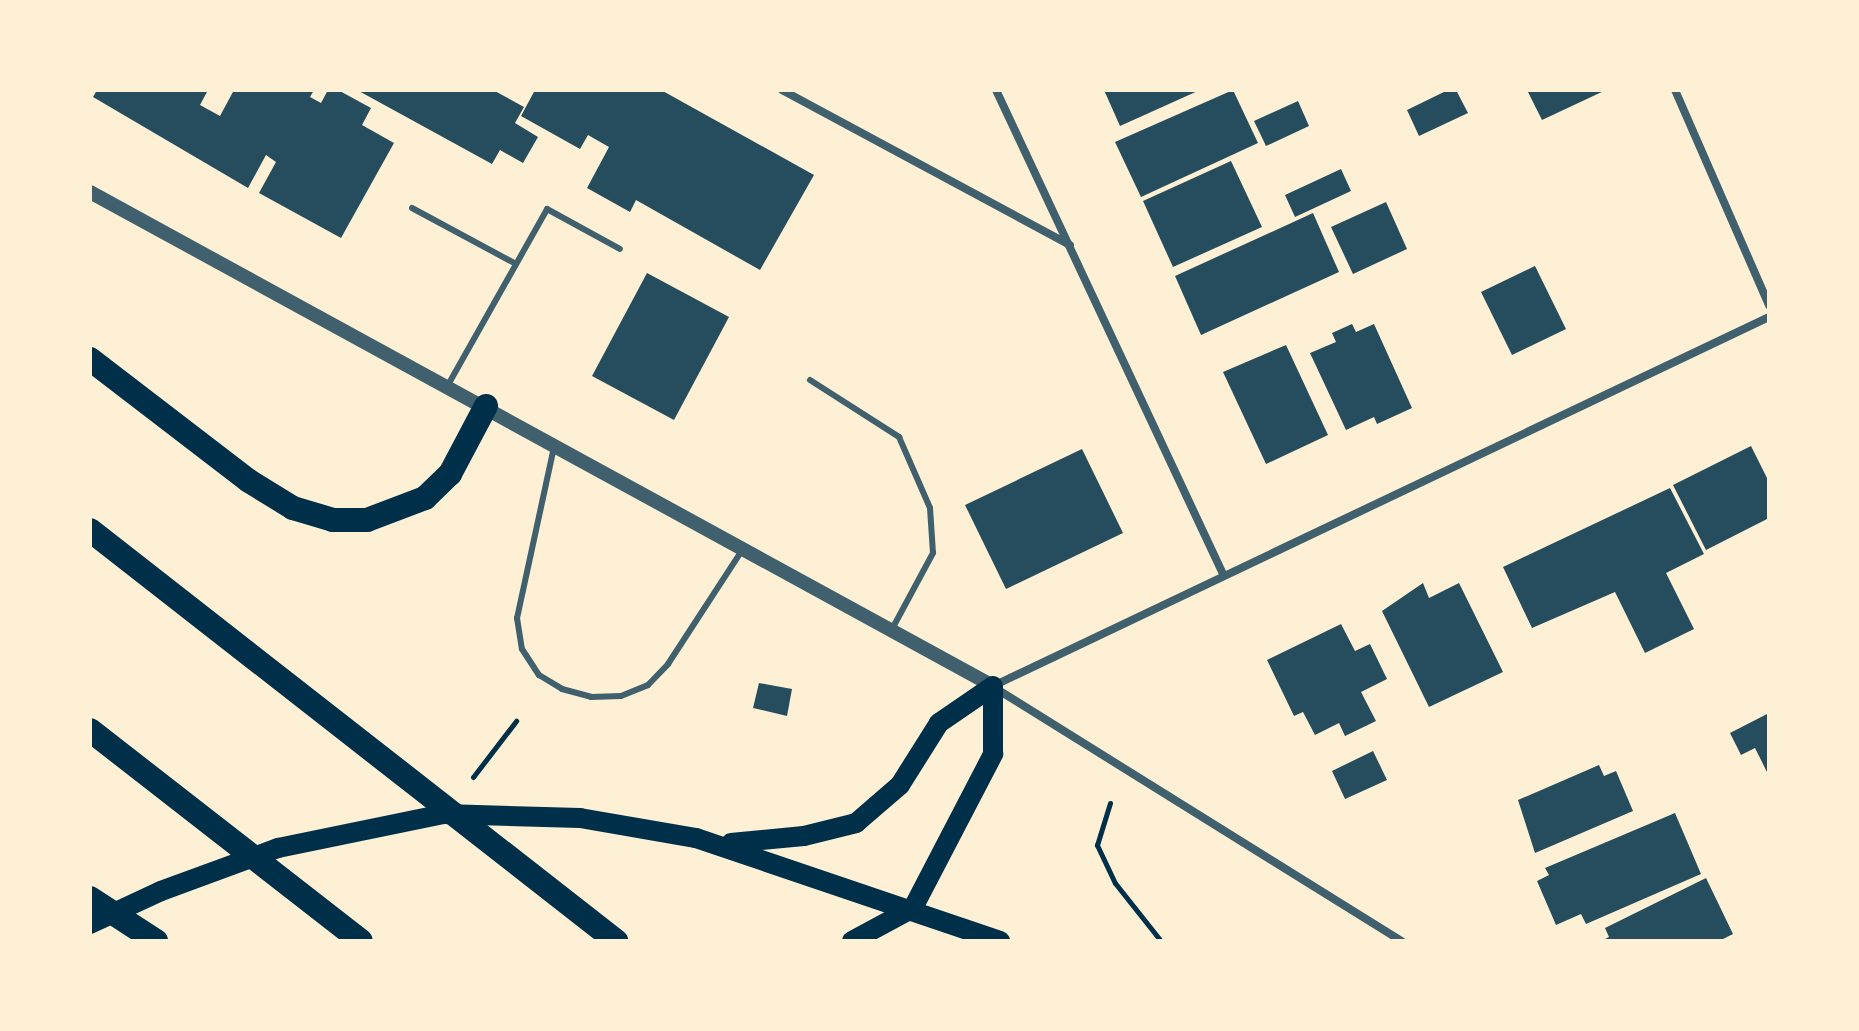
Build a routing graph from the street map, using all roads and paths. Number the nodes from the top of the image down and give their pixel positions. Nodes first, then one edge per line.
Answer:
1 (782, 90) edge
2 (996, 90) edge
3 (1675, 90) edge
4 (90, 192) edge
5 (412, 208) dead end
6 (1072, 246) junction
7 (620, 249) dead end
8 (516, 264) junction
9 (1769, 305) edge
10 (1769, 317) edge
11 (90, 359) edge
12 (810, 380) dead end
13 (448, 385) junction
14 (486, 406) junction
15 (555, 443) junction
16 (90, 530) edge
17 (745, 546) junction
18 (1223, 574) junction
19 (892, 629) junction
20 (993, 686) junction
21 (516, 721) dead end
22 (90, 730) edge
23 (1110, 803) dead end
24 (444, 814) junction
25 (720, 844) junction
26 (90, 898) edge
27 (913, 908) junction
28 (90, 924) edge
29 (156, 941) edge
30 (361, 941) edge
31 (616, 941) edge
32 (852, 941) edge
33 (1000, 941) edge
34 (1161, 941) edge
35 (1402, 941) edge

1 - 6 street
2 - 6 street
3 - 9 street
4 - 13 street
5 - 8 lane
6 - 18 street
7 - 8 lane
8 - 13 lane
10 - 18 street
11 - 14 highway
12 - 19 lane
13 - 14 street
14 - 15 street
15 - 17 street
15 - 17 lane
16 - 31 highway
17 - 19 street
18 - 20 street
19 - 20 street
20 - 25 main road
20 - 27 main road
20 - 35 street
21 - 24 path
22 - 30 highway
23 - 34 path
24 - 25 main road
24 - 28 main road
25 - 27 main road
26 - 29 highway
27 - 32 main road
27 - 33 main road

